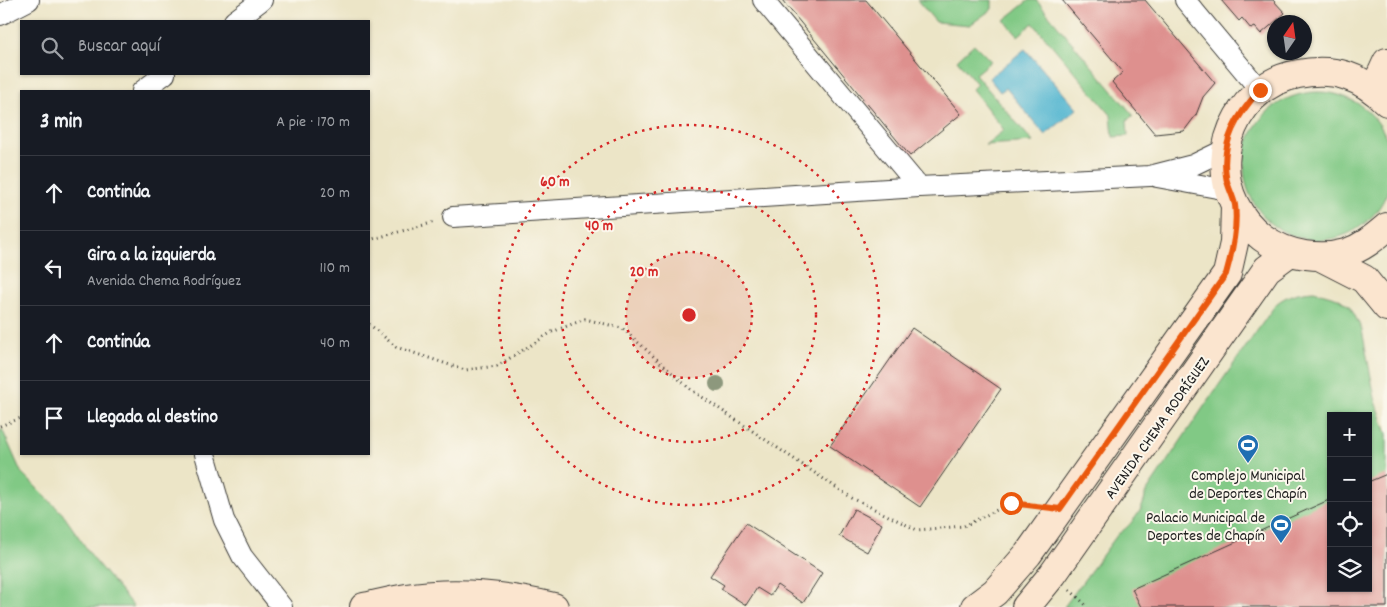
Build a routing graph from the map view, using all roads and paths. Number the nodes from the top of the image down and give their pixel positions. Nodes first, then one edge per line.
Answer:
1 (29, 0) edge
2 (262, 0) edge
3 (763, 0) edge
4 (1185, 0) edge
5 (0, 15) edge
6 (235, 20) edge
7 (1387, 62) edge
8 (164, 75) edge
9 (143, 90) edge
10 (1260, 90) junction
11 (1381, 96) edge
12 (1226, 149) junction
13 (1150, 176) junction
14 (918, 187) junction
15 (1232, 197) junction
16 (453, 217) joint
17 (1387, 227) edge
18 (370, 240) edge
19 (1290, 252) junction
20 (1321, 257) junction
21 (1387, 307) edge
22 (370, 325) edge
23 (20, 418) edge
24 (0, 426) edge
25 (205, 455) edge
26 (1060, 509) junction
27 (282, 607) edge
28 (364, 607) edge
29 (554, 607) edge
30 (975, 607) edge
31 (1026, 607) edge

1 - 5 street
2 - 6 street
3 - 14 street
4 - 10 street
7 - 11 main road
8 - 9 street
10 - 11 main road, AVENIDA CHEMA RODRÍGUEZ
10 - 12 main road, AVENIDA CHEMA RODRÍGUEZ
12 - 13 street
12 - 15 main road, AVENIDA CHEMA RODRÍGUEZ
13 - 14 street
13 - 15 street
14 - 16 street
15 - 19 main road
15 - 26 main road, AVENIDA CHEMA RODRÍGUEZ
16 - 18 path
17 - 20 main road
19 - 20 main road
19 - 31 main road, AVENIDA CHEMA RODRÍGUEZ
20 - 21 main road
22 - 26 path
23 - 24 path
25 - 27 street
26 - 30 main road, AVENIDA CHEMA RODRÍGUEZ
28 - 29 main road

